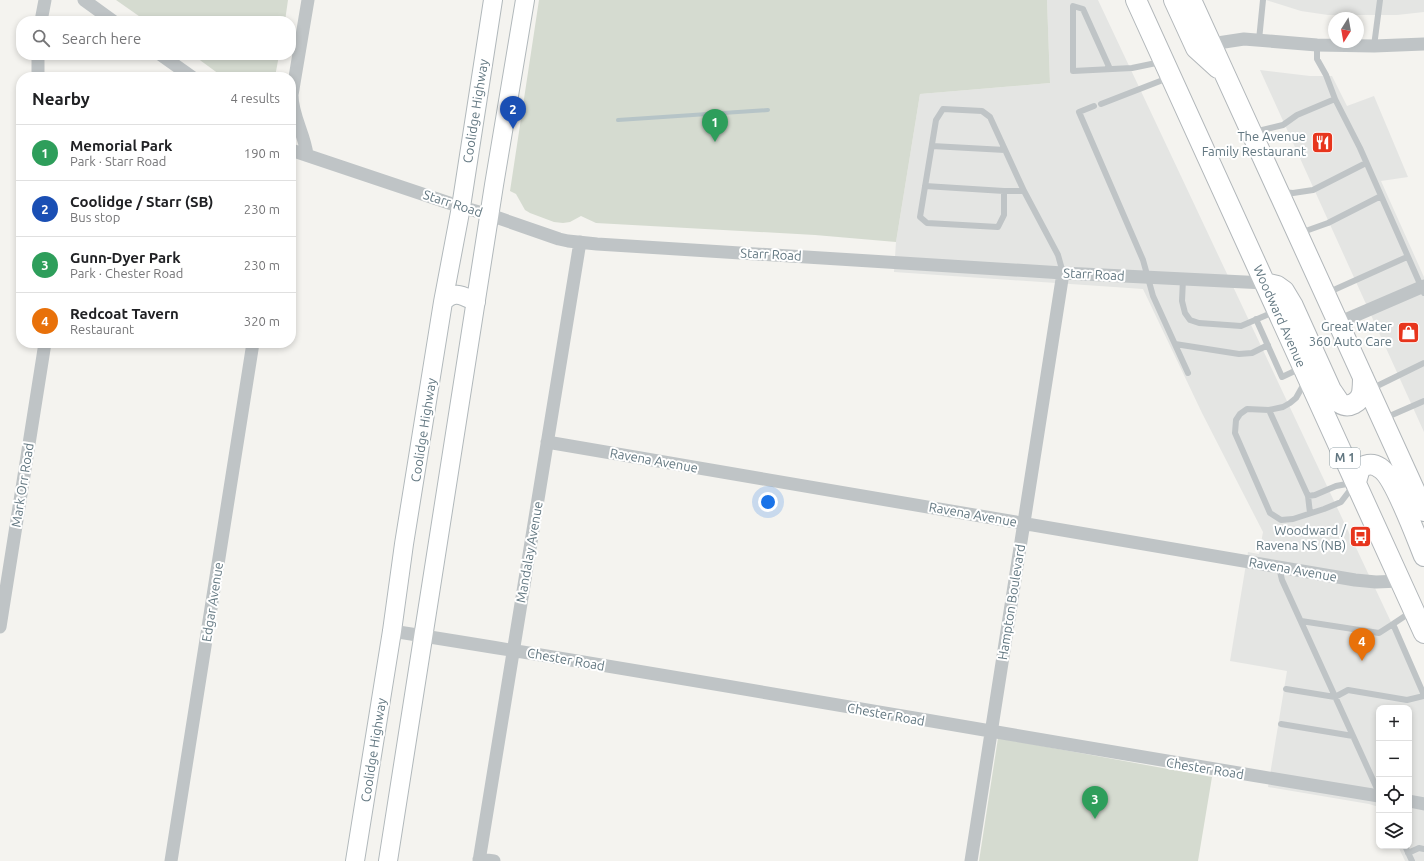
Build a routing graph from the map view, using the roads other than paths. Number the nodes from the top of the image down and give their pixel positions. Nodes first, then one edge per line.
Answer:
1 (45, 0) edge
2 (84, 0) edge
3 (308, 0) edge
4 (493, 0) edge
5 (525, 0) edge
6 (1136, 0) edge
7 (1174, 0) edge
8 (1191, 0) edge
9 (1263, 0) edge
10 (1380, 0) edge
11 (42, 16) edge
12 (106, 16) edge
13 (1259, 40) junction
14 (1211, 44) junction
15 (1424, 44) edge
16 (1318, 46) junction
17 (1374, 46) junction
18 (38, 60) edge
19 (168, 60) edge
20 (1110, 69) junction
21 (1168, 69) junction
22 (38, 72) edge
23 (185, 72) edge
24 (1224, 73) junction
25 (296, 75) edge
26 (1335, 99) junction
27 (1101, 104) dead end
28 (1094, 106) dead end
29 (296, 113) edge
30 (1252, 132) junction
31 (932, 146) junction
32 (1006, 150) junction
33 (296, 152) edge
34 (307, 156) junction
35 (1366, 163) junction
36 (925, 186) junction
37 (1004, 191) junction
38 (1024, 191) junction
39 (1279, 192) junction
40 (1381, 196) junction
41 (461, 207) junction
42 (490, 215) junction
43 (1298, 234) junction
44 (580, 242) junction
45 (1407, 257) junction
46 (1063, 273) junction
47 (1148, 277) junction
48 (1183, 279) junction
49 (1265, 283) junction
50 (1423, 289) edge
51 (1326, 294) junction
52 (443, 302) junction
53 (476, 302) junction
54 (1277, 310) junction
55 (1256, 320) junction
56 (1338, 323) junction
57 (1175, 344) junction
58 (1268, 345) junction
59 (44, 348) edge
60 (252, 348) edge
61 (1424, 363) edge
62 (1306, 372) junction
63 (1188, 373) dead end
64 (1366, 383) junction
65 (1424, 401) edge
66 (1269, 410) junction
67 (1382, 419) junction
68 (547, 442) junction
69 (1356, 482) junction
70 (1308, 496) junction
71 (1423, 507) edge
72 (1310, 513) junction
73 (1024, 523) junction
74 (1424, 556) edge
75 (1279, 567) junction
76 (1400, 580) junction
77 (1414, 610) junction
78 (1300, 621) junction
79 (1393, 624) junction
80 (0, 627) edge
81 (392, 631) junction
82 (1424, 633) edge
83 (423, 636) junction
84 (512, 650) junction
85 (1286, 689) dead end
86 (1424, 695) edge
87 (1335, 697) junction
88 (1281, 724) dead end
89 (991, 732) junction
90 (1352, 736) junction
91 (1376, 788) edge
92 (1376, 795) edge
93 (1412, 802) edge
94 (1424, 804) edge
95 (1406, 849) edge
96 (1424, 849) edge
97 (1408, 853) junction
98 (479, 860) edge
99 (171, 861) edge
100 (355, 861) edge
101 (388, 861) edge
102 (494, 861) edge
103 (971, 861) edge
104 (1412, 861) edge

1 - 11 street
2 - 12 street
3 - 25 street
4 - 41 main road, Coolidge Highway
5 - 42 main road
6 - 21 main road, Woodward Avenue / M 1
7 - 24 main road
8 - 14 main road
9 - 13 lane
10 - 17 lane
13 - 14 street
13 - 16 street
14 - 24 main road
15 - 17 street
16 - 17 street
16 - 26 lane
18 - 22 street
19 - 23 street
20 - 20 lane
20 - 21 lane
21 - 27 lane
21 - 49 main road, Woodward Avenue / M 1
24 - 30 main road
26 - 30 lane
26 - 35 lane
28 - 47 lane
29 - 34 street
30 - 39 main road
31 - 32 lane
31 - 32 lane
31 - 36 lane
32 - 38 lane
33 - 34 street, Starr Road
34 - 41 street, Starr Road
35 - 39 lane
35 - 40 lane
36 - 37 lane
36 - 37 lane
37 - 38 lane
38 - 46 lane
39 - 43 main road
40 - 43 lane
40 - 45 lane
41 - 42 street, Starr Road
41 - 52 main road, Coolidge Highway
42 - 44 street, Starr Road
42 - 53 main road
43 - 51 main road
44 - 46 street, Starr Road
44 - 68 street, Mandalay Avenue
45 - 50 lane
45 - 51 lane
46 - 47 street, Starr Road
46 - 73 street, Hampton Boulevard
47 - 48 street, Starr Road
47 - 57 lane
48 - 49 street, Starr Road
48 - 55 lane
49 - 54 main road, Woodward Avenue / M 1
49 - 64 main road
50 - 56 street
51 - 56 main road
52 - 53 main road
52 - 81 main road, Coolidge Highway
53 - 83 main road
54 - 55 lane
54 - 62 main road, Woodward Avenue / M 1
55 - 58 lane
56 - 64 main road
57 - 58 lane
57 - 63 lane
58 - 62 lane
59 - 80 street, Mark Orr Road
60 - 99 street, Edgar Avenue
61 - 64 lane
62 - 66 lane
62 - 69 main road, Woodward Avenue / M 1
64 - 67 main road
65 - 67 lane
66 - 70 lane
66 - 72 lane
67 - 71 main road
68 - 73 street, Ravena Avenue
68 - 84 street, Mandalay Avenue
69 - 70 lane
69 - 72 lane
69 - 74 main road
69 - 76 main road, Woodward Avenue / M 1
70 - 72 lane
73 - 75 street, Ravena Avenue
73 - 89 street, Hampton Boulevard
75 - 76 street, Ravena Avenue
75 - 78 lane
76 - 77 main road, Woodward Avenue / M 1
77 - 79 lane
77 - 82 main road, Woodward Avenue / M 1
78 - 79 lane
78 - 87 lane
79 - 86 lane
81 - 83 street, Chester Road
81 - 100 main road, Coolidge Highway
83 - 84 street, Chester Road
83 - 101 main road
84 - 89 street, Chester Road
84 - 98 street, Mandalay Avenue
85 - 87 lane
86 - 87 lane
87 - 90 lane
88 - 90 lane
89 - 92 street, Chester Road
89 - 103 street, Hampton Boulevard
90 - 91 lane
93 - 94 street
95 - 97 lane
96 - 97 lane
97 - 104 lane
98 - 102 street

